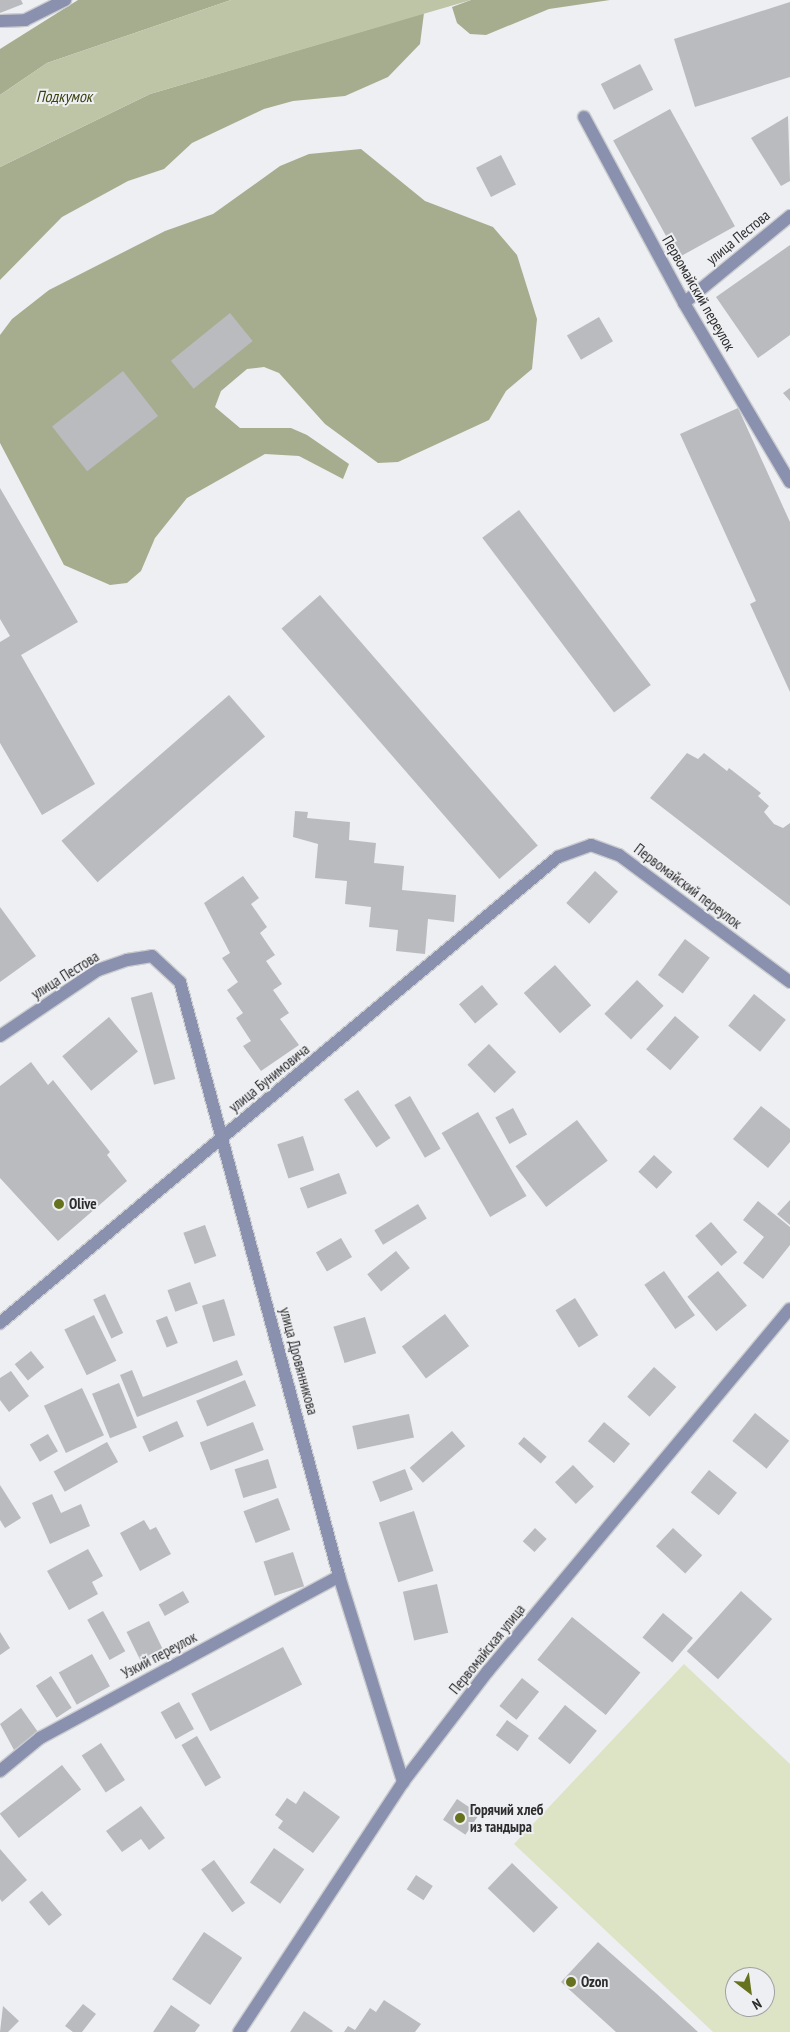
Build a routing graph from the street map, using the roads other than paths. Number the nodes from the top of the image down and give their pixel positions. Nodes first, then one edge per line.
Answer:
1 (65, 0) edge
2 (0, 21) edge
3 (584, 117) dead end
4 (790, 216) edge
5 (684, 303) junction
6 (790, 482) edge
7 (558, 857) joint
8 (152, 956) joint
9 (790, 982) edge
10 (0, 1036) edge
11 (223, 1136) junction
12 (790, 1309) edge
13 (0, 1323) edge
14 (339, 1576) junction
15 (0, 1771) edge
16 (403, 1782) junction
17 (239, 2032) edge

1 - 2 street
3 - 5 street, Первомайский переулок
4 - 5 street, улица Пестова
5 - 6 street, Первомайский переулок
7 - 9 street, Первомайский переулок
7 - 11 street, улица Бунимовича
8 - 10 street, улица Пестова
8 - 11 street, улица Дровянникова
11 - 13 street, улица Бунимовича
11 - 14 street, улица Дровянникова
12 - 16 street, Первомайская улица
14 - 15 street, Узкий переулок
14 - 16 street, улица Дровянникова
16 - 17 street, Первомайская улица

